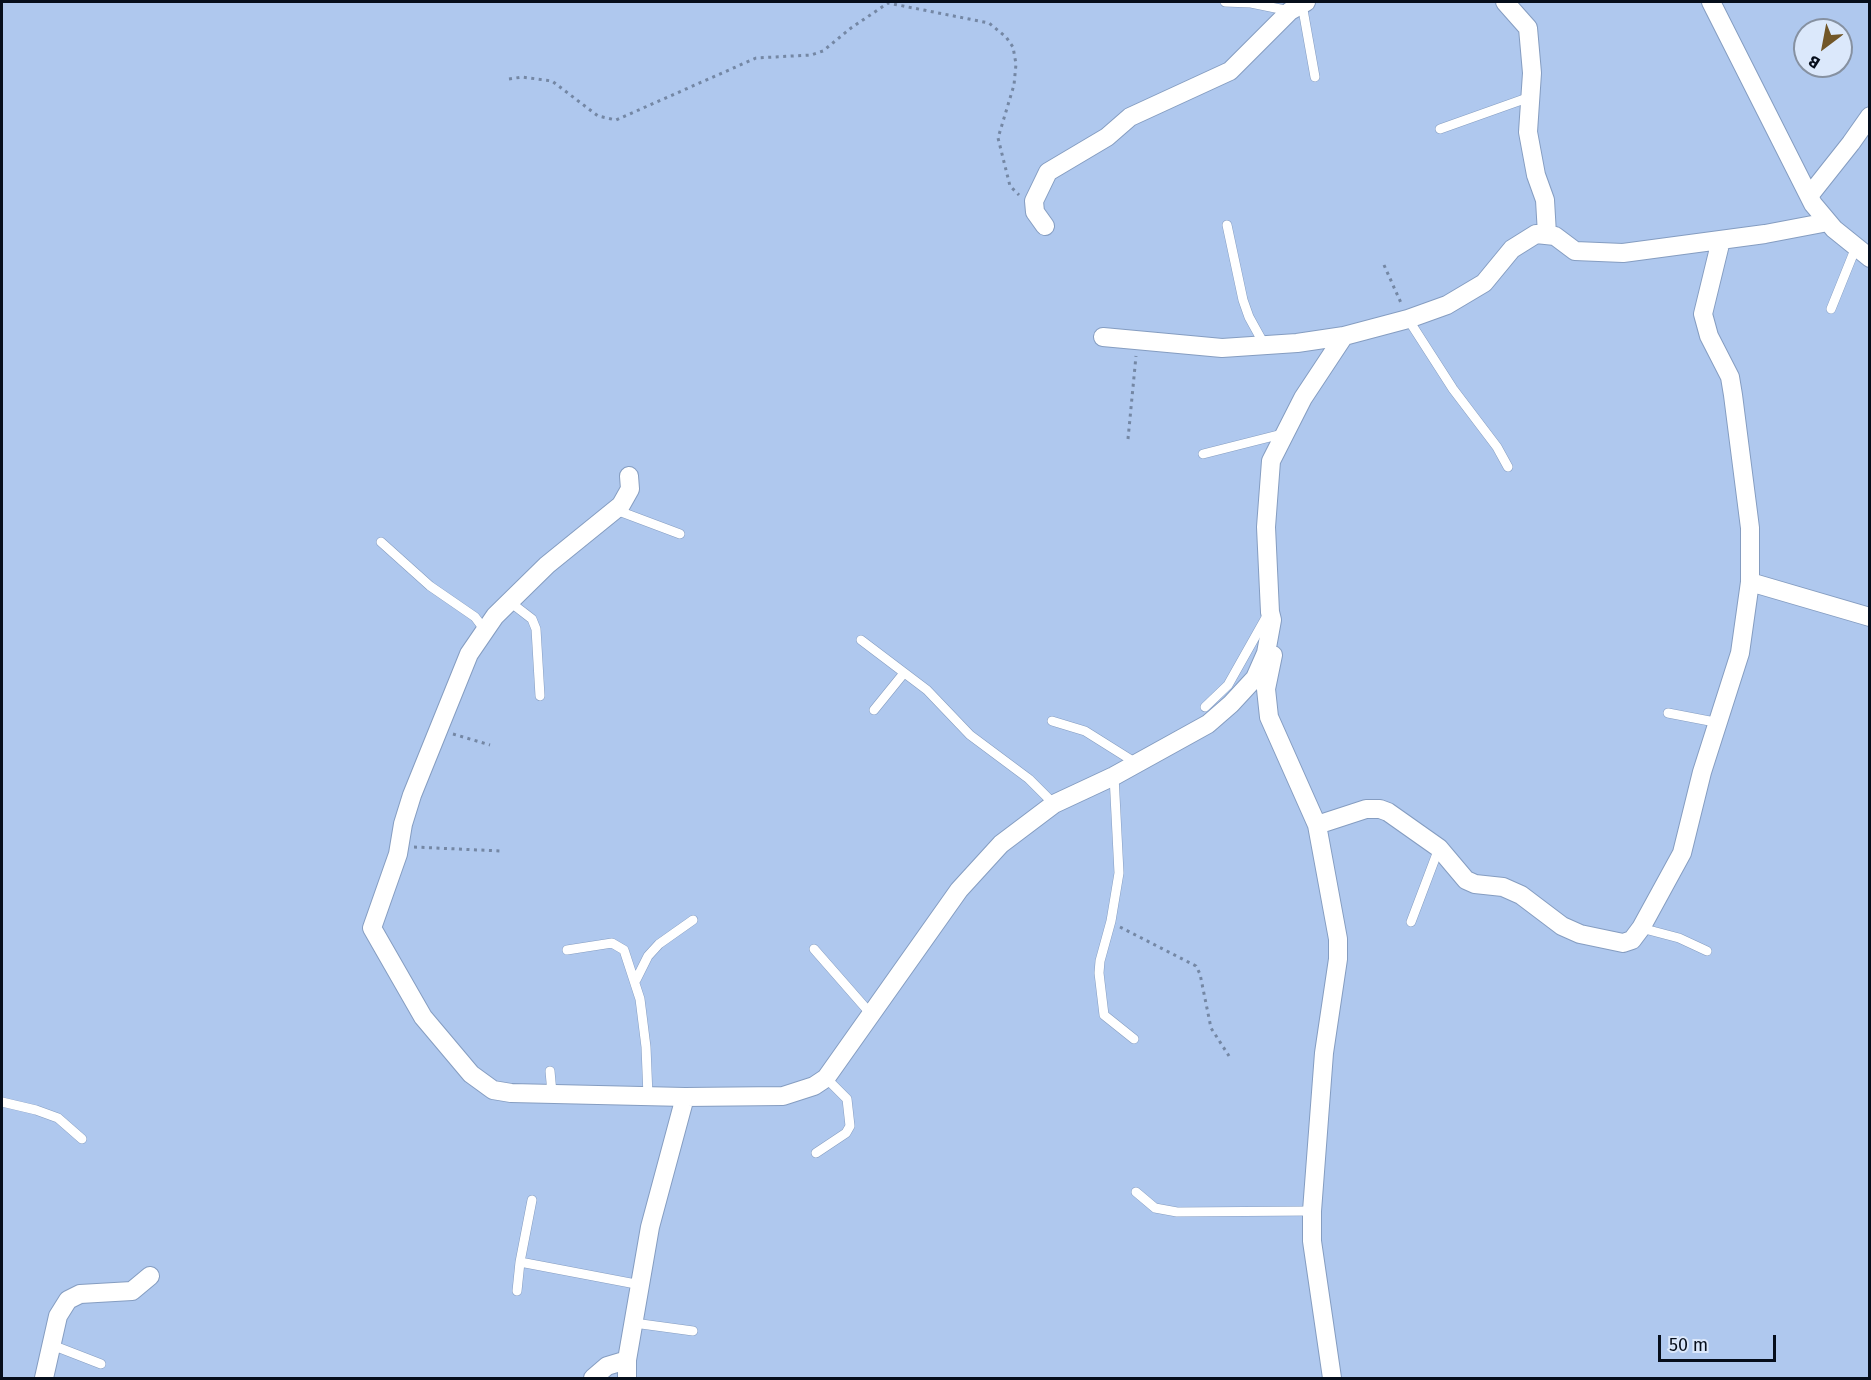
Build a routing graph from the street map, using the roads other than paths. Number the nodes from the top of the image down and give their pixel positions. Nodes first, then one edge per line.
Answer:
1 (1225, 2) edge
2 (1505, 2) edge
3 (1711, 2) edge
4 (1299, 6) edge
5 (1316, 77) dead end
6 (1530, 97) junction
7 (1869, 116) edge
8 (1440, 129) dead end
9 (1809, 196) junction
10 (1828, 222) junction
11 (1227, 225) dead end
12 (1044, 226) dead end
13 (1556, 236) junction
14 (1721, 240) junction
15 (1863, 252) edge
16 (1831, 309) dead end
17 (1408, 319) junction
18 (1344, 336) junction
19 (1103, 337) dead end
20 (1264, 346) junction
21 (1282, 434) junction
22 (1203, 454) dead end
23 (1508, 467) dead end
24 (629, 476) dead end
25 (616, 510) junction
26 (680, 534) dead end
27 (381, 542) dead end
28 (1750, 582) junction
29 (510, 602) junction
30 (1271, 616) junction
31 (1869, 617) edge
32 (484, 629) junction
33 (861, 640) dead end
34 (904, 673) junction
35 (540, 696) dead end
36 (1205, 707) dead end
37 (874, 710) dead end
38 (1668, 713) dead end
39 (1052, 721) dead end
40 (1720, 723) junction
41 (1136, 763) junction
42 (1114, 776) junction
43 (1054, 804) junction
44 (1317, 825) junction
45 (1439, 848) junction
46 (693, 920) dead end
47 (1411, 921) dead end
48 (1641, 928) junction
49 (814, 949) dead end
50 (567, 950) dead end
51 (1707, 951) dead end
52 (636, 980) junction
53 (870, 1013) junction
54 (1134, 1039) dead end
55 (550, 1071) dead end
56 (826, 1078) junction
57 (552, 1093) junction
58 (648, 1096) junction
59 (685, 1097) junction
60 (2, 1102) edge
61 (82, 1139) dead end
62 (816, 1153) dead end
63 (1136, 1192) dead end
64 (532, 1200) dead end
65 (1312, 1210) junction
66 (520, 1262) junction
67 (150, 1276) dead end
68 (641, 1285) junction
69 (517, 1291) dead end
70 (634, 1323) junction
71 (693, 1331) dead end
72 (52, 1345) junction
73 (627, 1360) junction
74 (101, 1364) dead end
75 (44, 1378) edge
76 (593, 1378) edge
77 (627, 1378) edge
78 (1332, 1378) edge

1 - 4 lane
2 - 6 street
3 - 9 street
4 - 5 lane
4 - 12 street
6 - 8 lane
6 - 13 street
7 - 9 street
9 - 10 street
10 - 14 street
10 - 15 street
11 - 20 lane
13 - 14 street
13 - 17 street
14 - 28 street
15 - 16 lane
17 - 18 street
17 - 23 lane
18 - 20 street
18 - 21 street
19 - 20 street
21 - 22 lane
21 - 30 street
24 - 25 street
25 - 26 lane
25 - 29 street
27 - 32 lane
28 - 31 street
28 - 40 street
29 - 32 street
29 - 35 lane
30 - 36 lane
30 - 41 street
30 - 44 street
32 - 57 street
33 - 34 lane
34 - 37 lane
34 - 43 lane
38 - 40 lane
39 - 41 lane
40 - 48 street
41 - 42 street
42 - 43 street
42 - 54 lane
43 - 53 street
44 - 45 street
44 - 65 street
45 - 47 lane
45 - 48 street
46 - 52 lane
48 - 51 lane
49 - 53 lane
50 - 52 lane
52 - 58 lane
53 - 56 street
55 - 57 lane
56 - 59 street
56 - 62 lane
57 - 58 street
58 - 59 street
59 - 68 street
60 - 61 lane
63 - 65 lane
64 - 66 lane
65 - 78 street
66 - 68 lane
66 - 69 lane
67 - 72 street
68 - 70 street
70 - 71 lane
70 - 73 street
72 - 74 lane
72 - 75 street
73 - 76 street
73 - 77 street

